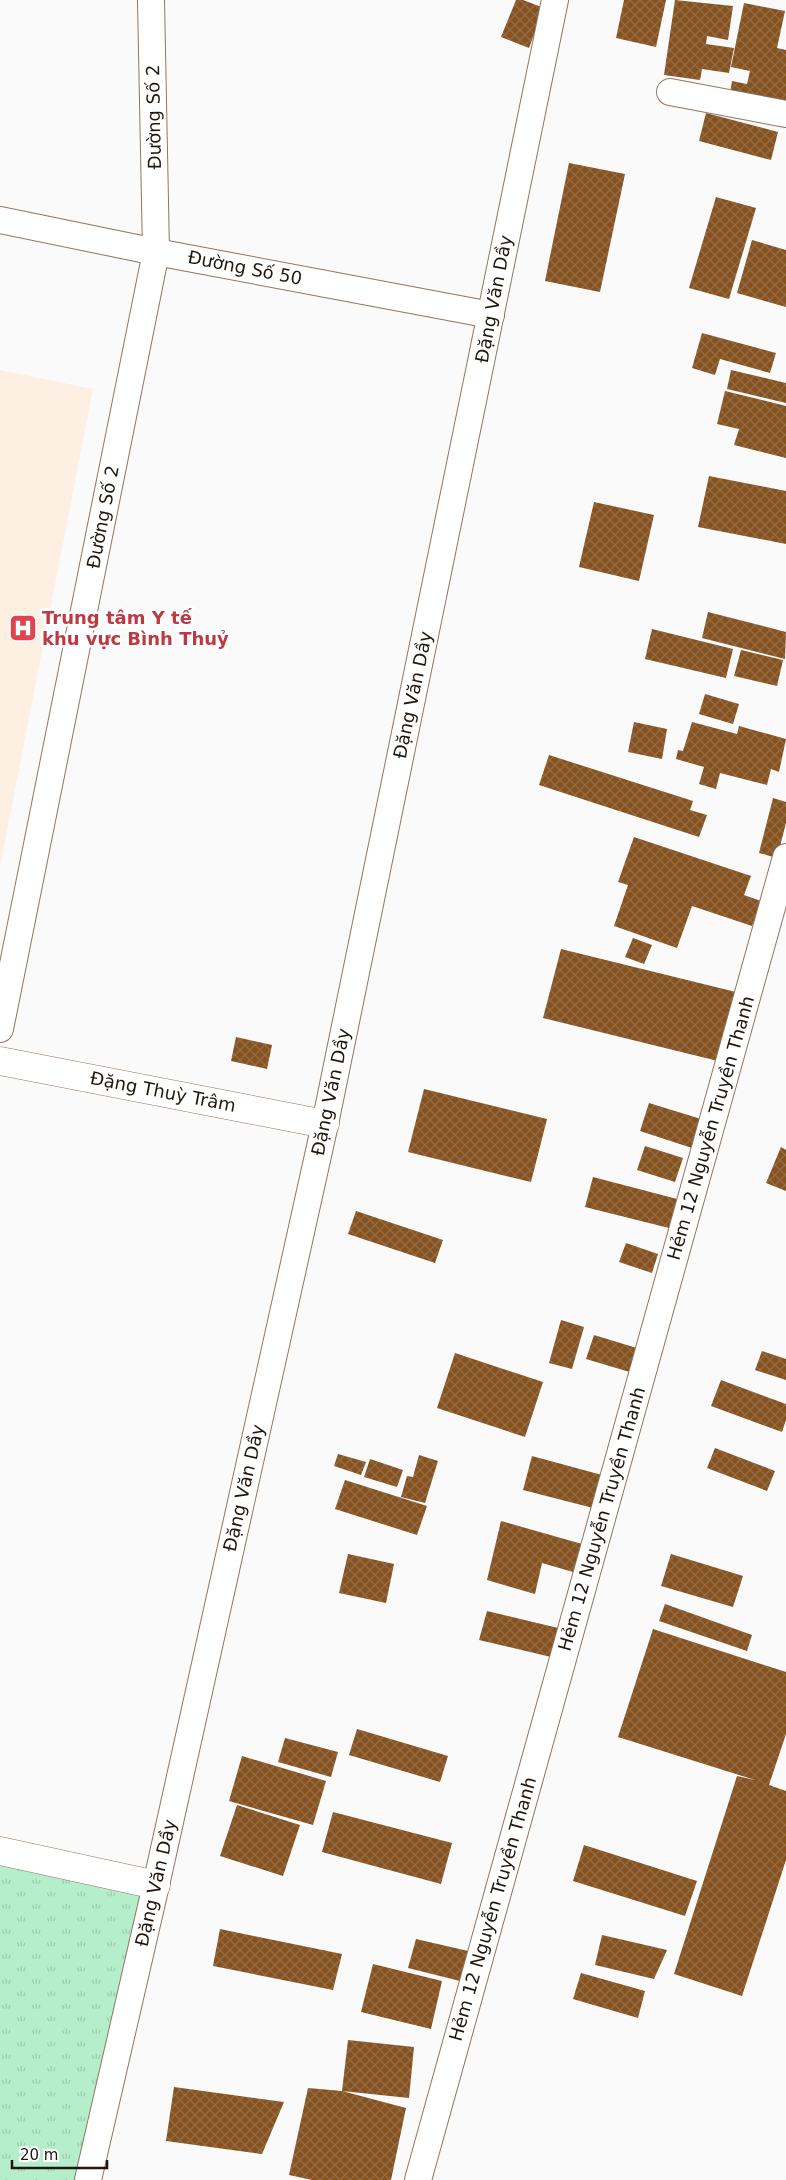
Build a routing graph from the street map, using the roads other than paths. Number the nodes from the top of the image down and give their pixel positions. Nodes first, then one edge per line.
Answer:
1 (151, 0) edge
2 (554, 0) edge
3 (670, 92) dead end
4 (786, 114) edge
5 (0, 220) edge
6 (156, 252) junction
7 (491, 315) junction
8 (786, 857) edge
9 (0, 1029) edge
10 (0, 1060) edge
11 (325, 1124) junction
12 (0, 1851) edge
13 (156, 1885) junction
14 (88, 2180) edge
15 (418, 2180) edge

1 - 6 street, Đường Số 2
2 - 7 street, Đặng Văn Dầy
3 - 4 street
5 - 6 street, Đường Số 50
6 - 7 street, Đường Số 50
6 - 9 street, Đường Số 2
7 - 11 street, Đặng Văn Dầy
8 - 15 street, Hẻm 12 Nguyễn Truyền Thanh
10 - 11 street, Đặng Thuỳ Trâm
11 - 13 street, Đặng Văn Dầy
12 - 13 street
13 - 14 street, Đặng Văn Dầy

